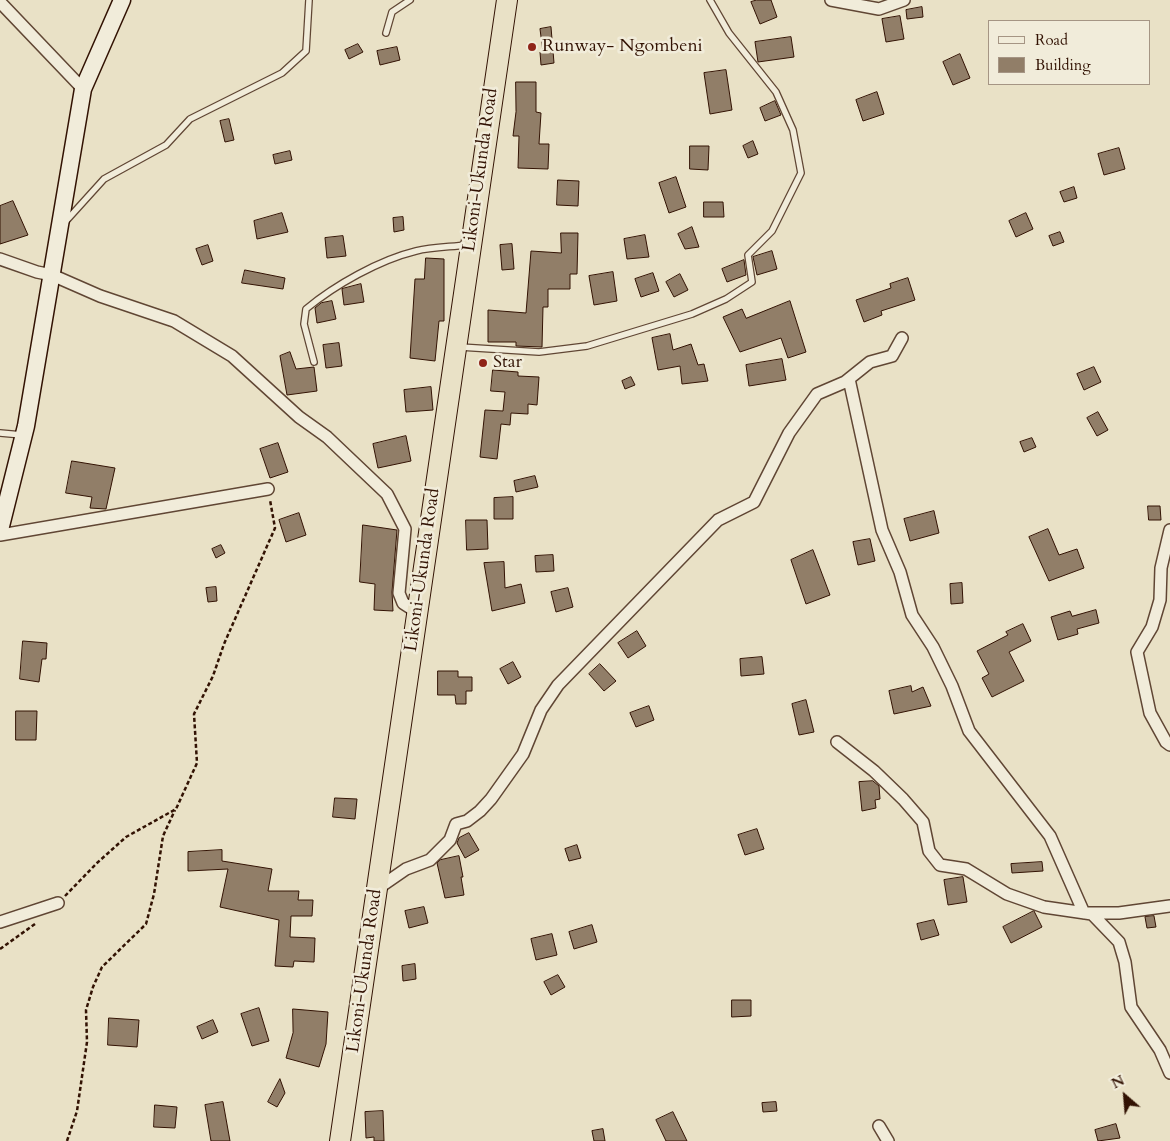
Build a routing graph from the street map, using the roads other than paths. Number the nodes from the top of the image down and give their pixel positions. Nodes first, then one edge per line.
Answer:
1 (122, 0) edge
2 (308, 0) edge
3 (410, 0) edge
4 (507, 0) edge
5 (710, 0) edge
6 (831, 0) edge
7 (904, 0) edge
8 (0, 2) edge
9 (386, 33) dead end
10 (83, 89) junction
11 (60, 228) junction
12 (470, 245) junction
13 (0, 260) edge
14 (52, 274) junction
15 (902, 338) dead end
16 (457, 346) junction
17 (314, 362) dead end
18 (849, 379) junction
19 (0, 433) edge
20 (24, 435) junction
21 (268, 490) road end
22 (0, 530) edge
23 (1170, 530) edge
24 (0, 535) edge
25 (417, 612) junction
26 (838, 742) dead end
27 (1170, 745) edge
28 (377, 889) junction
29 (58, 903) road end
30 (1170, 906) edge
31 (1084, 913) junction
32 (0, 922) edge
33 (1170, 1073) edge
34 (879, 1126) dead end
35 (340, 1141) edge
36 (888, 1141) edge

1 - 10 street
2 - 11 lane
3 - 9 lane
4 - 12 highway, Likoni-Ukunda Road
5 - 16 lane
6 - 7 street
8 - 10 street
10 - 11 street
11 - 14 street
12 - 16 highway, Likoni-Ukunda Road
12 - 17 lane
13 - 14 street
14 - 20 street
14 - 25 street
15 - 18 street
16 - 25 highway, Likoni-Ukunda Road
18 - 28 street
18 - 31 street
19 - 20 lane
20 - 22 street
21 - 24 street
23 - 27 street
25 - 28 highway, Likoni-Ukunda Road
26 - 31 street
28 - 35 highway, Likoni-Ukunda Road
29 - 32 street
30 - 31 street
31 - 33 street
34 - 36 street

